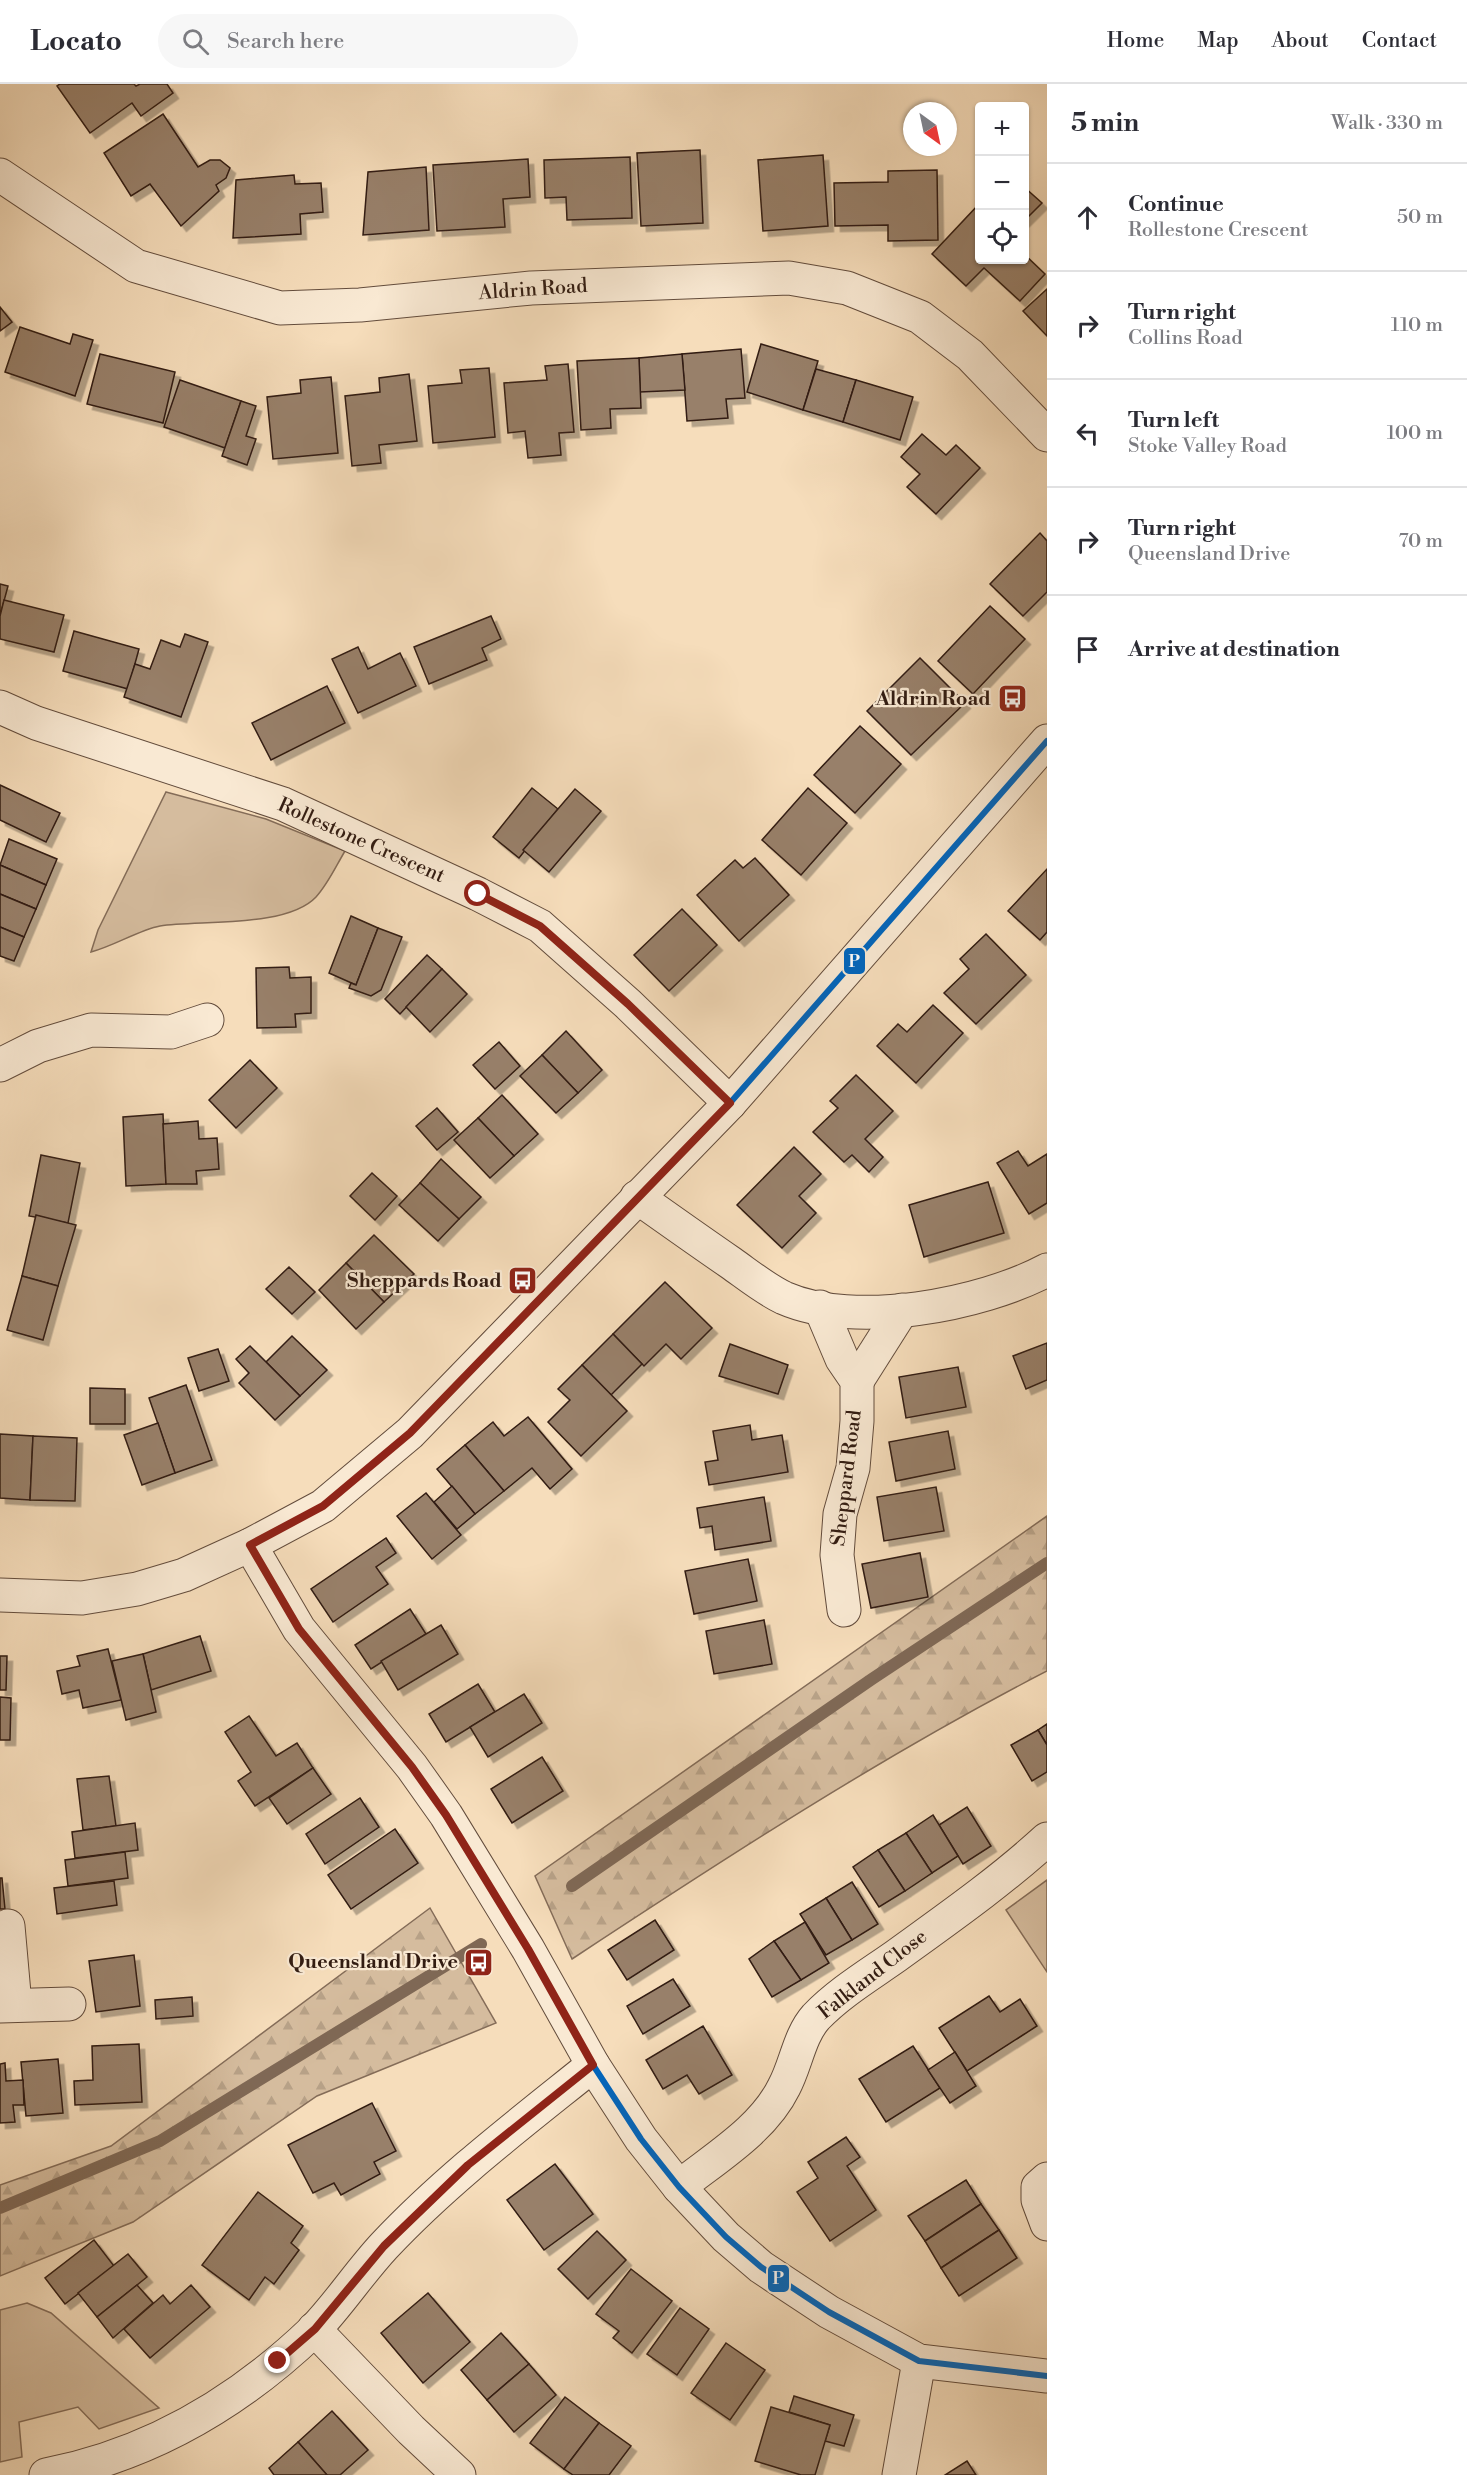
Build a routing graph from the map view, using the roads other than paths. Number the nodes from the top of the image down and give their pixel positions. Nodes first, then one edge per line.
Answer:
1 (0, 175) edge
2 (1047, 435) edge
3 (0, 707) edge
4 (1047, 741) edge
5 (207, 1020) dead end
6 (0, 1065) edge
7 (730, 1103) junction
8 (637, 1197) junction
9 (1047, 1270) edge
10 (820, 1307) junction
11 (902, 1310) junction
12 (857, 1382) junction
13 (250, 1545) junction
14 (0, 1595) edge
15 (844, 1610) dead end
16 (1047, 1839) edge
17 (8, 1926) dead end
18 (69, 2004) dead end
19 (7, 2006) edge
20 (593, 2065) junction
21 (1047, 2179) edge
22 (679, 2187) junction
23 (1047, 2224) edge
24 (315, 2329) junction
25 (919, 2361) junction
26 (1047, 2376) edge
27 (46, 2475) edge
28 (459, 2475) edge
29 (899, 2475) edge

1 - 2 street, Aldrin Road
3 - 7 street, Rollestone Crescent
4 - 7 street
5 - 6 street
7 - 8 street
8 - 10 street
8 - 13 street
9 - 11 street
10 - 11 street
10 - 12 street, Sheppard Road
11 - 12 street, Sheppard Road
12 - 15 street, Sheppard Road
13 - 14 street
13 - 20 street
16 - 22 street, Falkland Close
17 - 19 street
18 - 19 street
20 - 22 street
20 - 24 street
21 - 23 street
22 - 25 street
24 - 27 street
24 - 28 street
25 - 26 street
25 - 29 street

